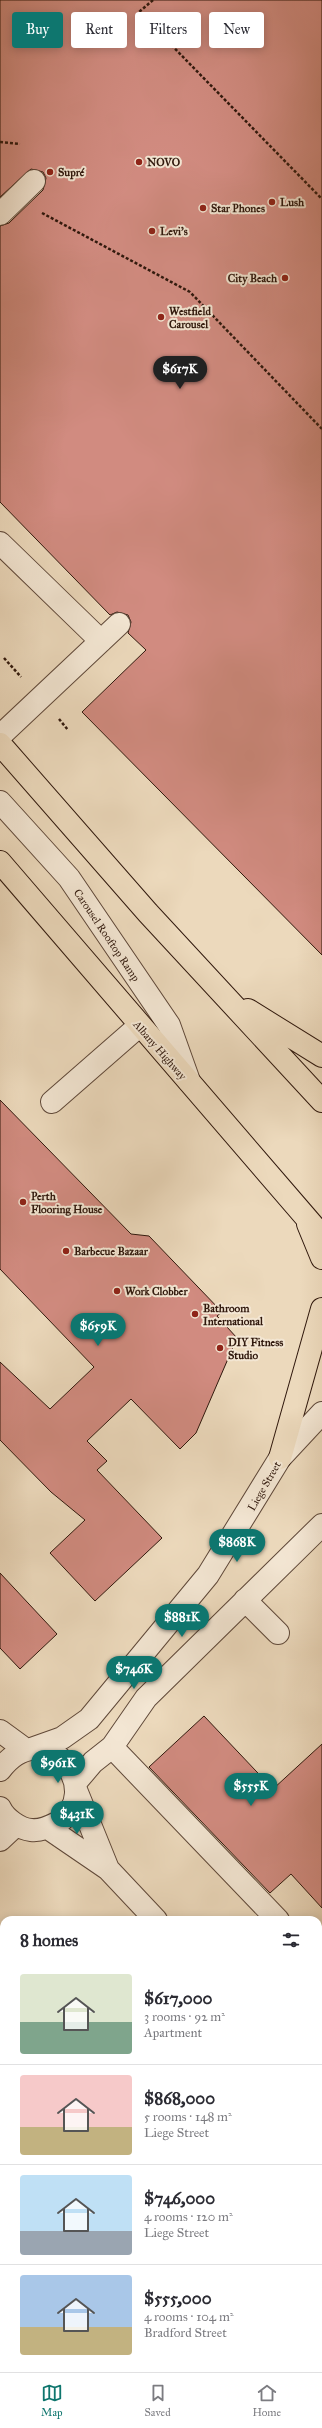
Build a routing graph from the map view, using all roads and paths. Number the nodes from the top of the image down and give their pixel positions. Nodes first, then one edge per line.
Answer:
1 (153, 0) edge
2 (0, 142) edge
3 (20, 144) dead end
4 (34, 181) dead end
5 (19, 196) junction
6 (322, 199) edge
7 (0, 214) edge
8 (322, 429) edge
9 (0, 543) edge
10 (119, 624) dead end
11 (101, 641) junction
12 (0, 736) edge
13 (0, 744) edge
14 (0, 802) edge
15 (0, 862) edge
16 (224, 994) junction
17 (139, 1026) junction
18 (322, 1056) edge
19 (190, 1084) junction
20 (322, 1100) edge
21 (52, 1102) dead end
22 (304, 1216) junction
23 (322, 1236) edge
24 (322, 1258) edge
25 (322, 1310) edge
26 (322, 1413) edge
27 (280, 1458) junction
28 (322, 1525) edge
29 (245, 1600) junction
30 (278, 1633) dead end
31 (0, 1731) edge
32 (112, 1747) junction
33 (28, 1749) junction
34 (0, 1770) edge
35 (76, 1786) junction
36 (0, 1808) edge
37 (16, 1825) junction
38 (48, 1828) junction
39 (0, 1840) edge
40 (108, 1869) junction
41 (152, 1916) edge
42 (274, 1916) edge

1 - 6 path
2 - 3 path
4 - 5 street
5 - 7 street
5 - 8 path
9 - 11 street
10 - 11 street
11 - 12 street
13 - 16 highway
14 - 19 street, Carousel Rooftop Ramp
15 - 17 highway, Albany Highway
16 - 18 highway
16 - 20 highway
17 - 19 highway, Albany Highway
17 - 21 street
19 - 22 highway, Albany Highway
22 - 23 highway, Albany Highway
22 - 24 highway
25 - 27 highway
26 - 27 street, Liege Street
27 - 33 street, Liege Street
28 - 29 street
29 - 30 street
29 - 32 street
31 - 33 street
32 - 35 street
32 - 42 street
33 - 34 street, Liege Street
33 - 35 street
35 - 38 street
35 - 40 street
36 - 37 street
37 - 38 street
37 - 39 street
38 - 40 street
40 - 41 street

